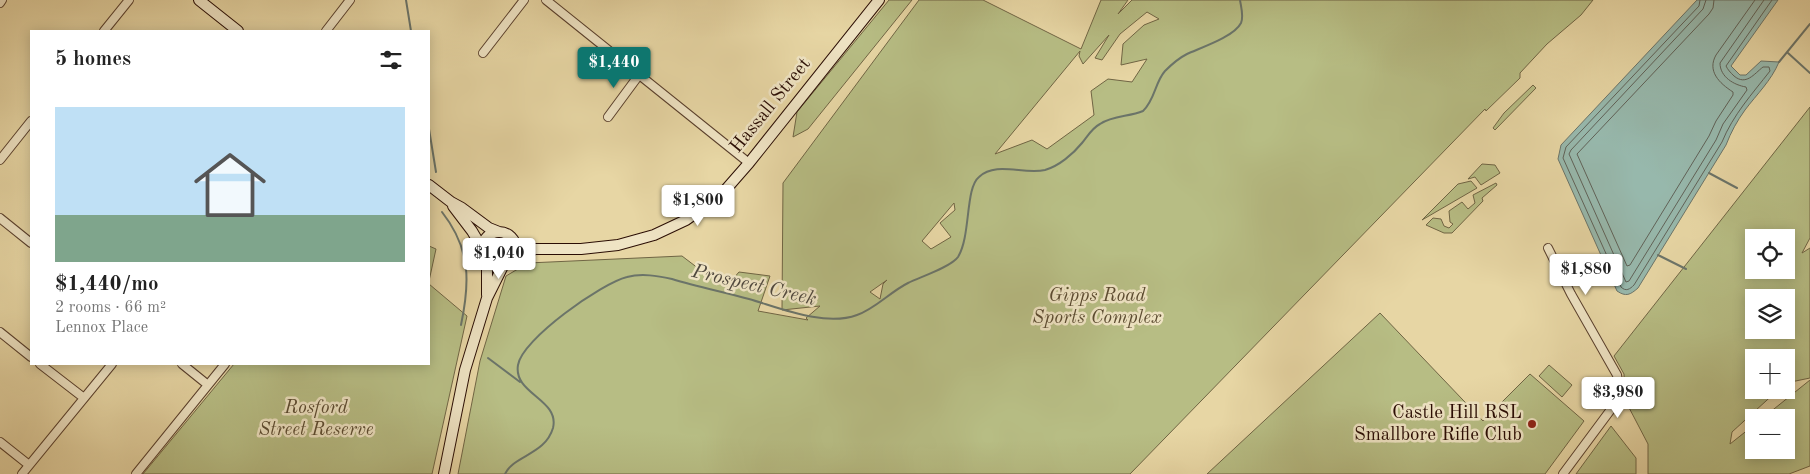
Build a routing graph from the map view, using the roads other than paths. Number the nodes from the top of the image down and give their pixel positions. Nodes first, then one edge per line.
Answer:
1 (2, 0) edge
2 (129, 0) edge
3 (199, 0) edge
4 (350, 0) edge
5 (524, 0) edge
6 (546, 0) edge
7 (880, 0) edge
8 (0, 3) edge
9 (105, 30) edge
10 (237, 30) edge
11 (327, 30) edge
12 (483, 53) dead end
13 (639, 75) junction
14 (608, 117) dead end
15 (30, 122) edge
16 (0, 160) edge
17 (749, 163) junction
18 (430, 186) edge
19 (451, 202) junction
20 (0, 218) edge
21 (499, 232) junction
22 (514, 240) junction
23 (30, 242) edge
24 (482, 248) junction
25 (1548, 248) dead end
26 (535, 249) junction
27 (514, 258) junction
28 (487, 262) junction
29 (503, 266) junction
30 (487, 298) junction
31 (0, 332) edge
32 (30, 355) edge
33 (41, 365) edge
34 (111, 365) edge
35 (183, 365) edge
36 (224, 365) edge
37 (208, 385) junction
38 (84, 398) junction
39 (0, 442) edge
40 (29, 465) junction
41 (22, 474) edge
42 (136, 474) edge
43 (444, 474) edge
44 (1563, 474) edge

1 - 8 street
2 - 9 street
3 - 10 main road
4 - 11 street
5 - 12 street
6 - 13 street
7 - 17 main road, Hassall Street
13 - 14 street
13 - 17 street
15 - 16 street
17 - 26 main road, Hassall Street
18 - 19 main road
19 - 21 main road
19 - 24 main road
20 - 23 street
21 - 22 main road
21 - 24 main road
22 - 26 main road, Hassall Street
22 - 27 main road
24 - 28 main road
25 - 44 street
26 - 27 main road, Hassall Street
27 - 29 main road
28 - 29 main road
28 - 30 main road
29 - 30 main road
30 - 43 main road
31 - 32 street
33 - 38 street
34 - 38 street
35 - 37 street
36 - 37 street
37 - 42 street
38 - 40 street
39 - 40 street
40 - 41 street

